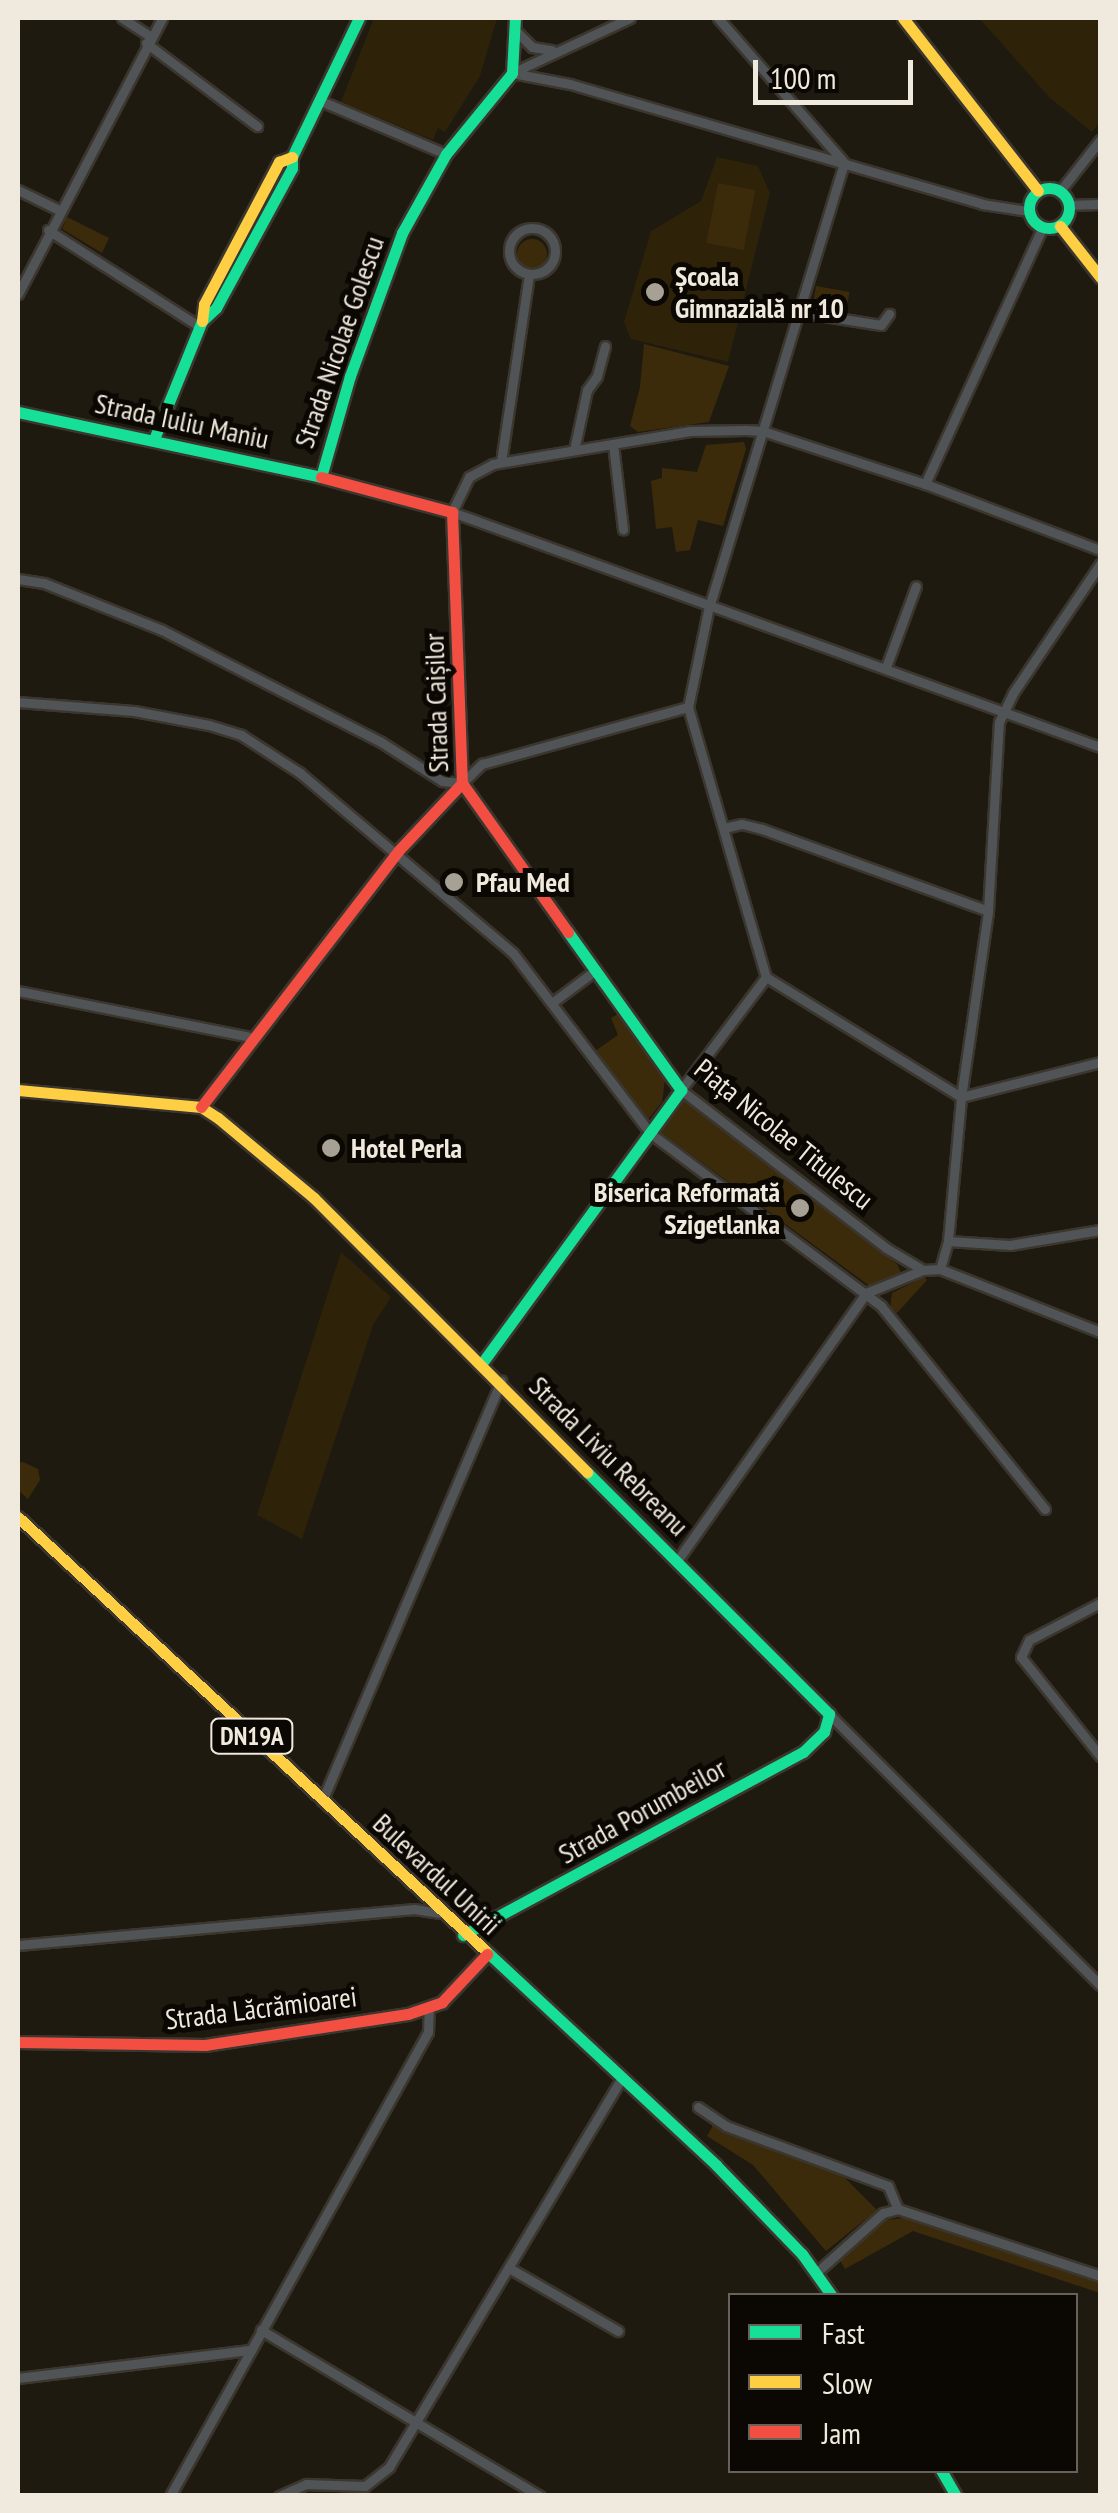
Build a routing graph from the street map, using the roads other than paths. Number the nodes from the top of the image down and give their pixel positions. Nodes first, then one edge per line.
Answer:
1 (122, 18) edge
2 (162, 18) edge
3 (359, 18) edge
4 (630, 18) edge
5 (718, 18) edge
6 (903, 18) edge
7 (515, 24) edge
8 (148, 40) junction
9 (554, 50) junction
10 (512, 73) junction
11 (321, 101) junction
12 (257, 126) dead end
13 (1100, 140) edge
14 (446, 154) junction
15 (844, 162) junction
16 (18, 190) edge
17 (1038, 190) junction
18 (1060, 191) junction
19 (1100, 204) edge
20 (1069, 205) junction
21 (59, 210) junction
22 (1028, 210) junction
23 (1060, 226) junction
24 (1042, 228) junction
25 (48, 230) junction
26 (529, 275) junction
27 (1100, 278) edge
28 (18, 294) edge
29 (799, 312) junction
30 (890, 314) dead end
31 (201, 324) junction
32 (605, 346) dead end
33 (18, 412) edge
34 (762, 431) junction
35 (154, 439) junction
36 (613, 444) junction
37 (574, 450) junction
38 (501, 462) junction
39 (321, 478) junction
40 (924, 484) junction
41 (452, 512) junction
42 (623, 529) dead end
43 (1100, 550) edge
44 (1100, 564) edge
45 (18, 579) edge
46 (916, 586) dead end
47 (709, 606) junction
48 (886, 666) junction
49 (18, 702) edge
50 (688, 707) junction
51 (1003, 711) junction
52 (1100, 747) edge
53 (462, 782) junction
54 (724, 828) junction
55 (395, 855) junction
56 (988, 911) junction
57 (596, 970) junction
58 (766, 977) junction
59 (18, 990) edge
60 (552, 1002) junction
61 (251, 1038) junction
62 (1100, 1062) edge
63 (18, 1090) edge
64 (681, 1090) junction
65 (961, 1097) junction
66 (202, 1107) junction
67 (650, 1132) junction
68 (1100, 1230) edge
69 (948, 1240) junction
70 (940, 1269) junction
71 (923, 1270) junction
72 (866, 1293) junction
73 (1100, 1332) edge
74 (482, 1363) junction
75 (501, 1382) junction
76 (1046, 1509) dead end
77 (18, 1517) edge
78 (677, 1561) junction
79 (1100, 1603) edge
80 (829, 1714) junction
81 (1100, 1756) edge
82 (322, 1801) junction
83 (439, 1912) junction
84 (463, 1935) junction
85 (18, 1945) edge
86 (487, 1954) junction
87 (1100, 1984) edge
88 (429, 2008) junction
89 (18, 2042) edge
90 (622, 2078) junction
91 (698, 2107) dead end
92 (898, 2209) junction
93 (509, 2268) junction
94 (817, 2272) junction
95 (1100, 2276) edge
96 (830, 2293) edge
97 (260, 2330) junction
98 (618, 2331) dead end
99 (251, 2350) junction
100 (18, 2378) edge
101 (414, 2422) junction
102 (944, 2473) edge
103 (170, 2496) edge
104 (279, 2496) edge
105 (540, 2496) edge
106 (956, 2496) edge

1 - 8 street
2 - 8 street
3 - 11 main road
4 - 9 street
5 - 15 street
6 - 17 main road
7 - 9 street
7 - 10 main road
8 - 12 street
8 - 21 street
9 - 10 street
10 - 14 main road, Strada Nicolae Golescu
10 - 15 street
11 - 14 street
11 - 31 main road
13 - 18 street
14 - 39 main road, Strada Nicolae Golescu
15 - 22 street
15 - 29 street
16 - 21 street
17 - 18 main road
17 - 22 main road
18 - 20 main road
19 - 20 street
20 - 23 main road
21 - 25 street
22 - 24 main road
23 - 24 main road
23 - 27 main road
24 - 40 street
25 - 28 street
25 - 31 street
26 - 26 street
26 - 38 street
29 - 30 street
29 - 34 street
31 - 35 main road
32 - 37 street
33 - 35 main road, Strada Iuliu Maniu
34 - 36 street
34 - 40 street
34 - 47 street
35 - 39 main road, Strada Iuliu Maniu
36 - 37 street
36 - 42 street
37 - 38 street
38 - 41 street
39 - 41 main road, Strada Iuliu Maniu
40 - 43 street
41 - 47 street
41 - 53 main road, Strada Caișilor
44 - 51 street
45 - 53 street
46 - 48 street
47 - 48 street
47 - 50 street
48 - 51 street
49 - 55 street
50 - 53 street
50 - 54 street
51 - 52 street
51 - 56 street
53 - 55 main road
53 - 57 main road, Strada Caișilor
54 - 56 street
54 - 58 street
55 - 60 street
55 - 61 main road
56 - 65 street
57 - 60 street
57 - 64 main road, Piața Nicolae Titulescu
58 - 64 street
58 - 65 street
59 - 61 street
60 - 67 street
61 - 66 main road
62 - 65 street
63 - 66 main road
64 - 67 main road
64 - 71 street, Piața Nicolae Titulescu
65 - 69 street
66 - 74 main road, Strada Liviu Rebreanu
67 - 72 street
67 - 74 main road
68 - 69 street
69 - 70 street
70 - 71 street
70 - 73 street
71 - 72 street
72 - 76 street
72 - 78 street
74 - 75 main road, Strada Liviu Rebreanu
75 - 78 main road, Strada Liviu Rebreanu
75 - 82 street
77 - 82 main road, Bulevardul Unirii / DN19A
78 - 80 main road, Strada Liviu Rebreanu
79 - 81 street
80 - 84 main road, Strada Porumbeilor
80 - 87 street, Strada Liviu Rebreanu
82 - 83 main road, Bulevardul Unirii / DN19A
83 - 84 main road, Bulevardul Unirii / DN19A
83 - 85 street
84 - 86 main road, Bulevardul Unirii / DN19A
86 - 88 main road
86 - 90 main road, Bulevardul Unirii / DN19A
88 - 89 main road, Strada Lăcrămioarei
88 - 97 street
90 - 93 street
90 - 94 main road, Bulevardul Unirii / DN19A
91 - 92 street
92 - 94 street
92 - 95 street
93 - 98 street
93 - 101 street
94 - 96 main road, DN19A
97 - 99 street
97 - 101 street
99 - 100 street
99 - 103 street
101 - 104 street
101 - 105 street
102 - 106 main road

